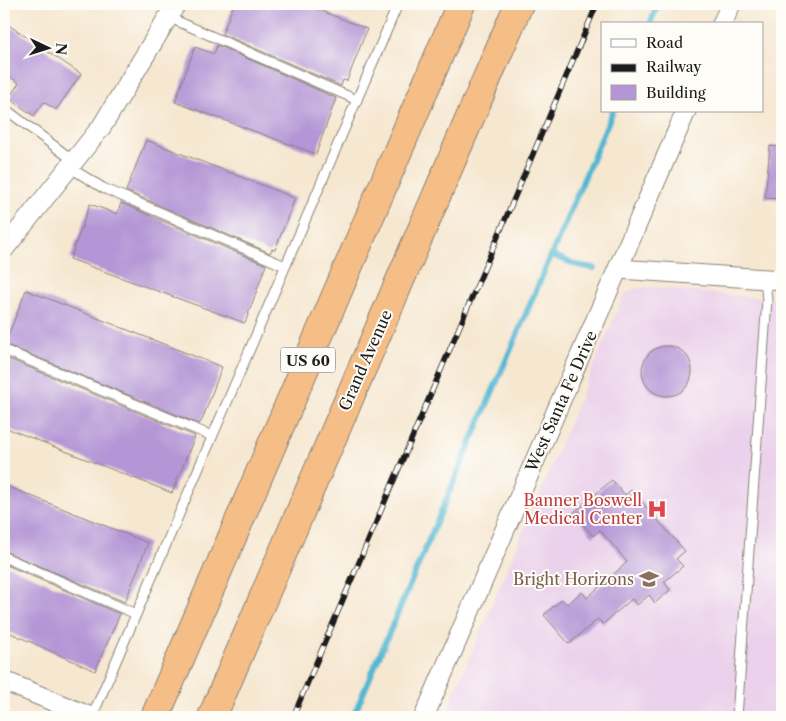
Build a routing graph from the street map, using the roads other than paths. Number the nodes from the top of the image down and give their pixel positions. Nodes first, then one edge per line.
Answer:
1 (398, 4) edge
2 (461, 4) edge
3 (519, 4) edge
4 (731, 4) edge
5 (172, 11) edge
6 (723, 22) edge
7 (357, 100) junction
8 (4, 108) edge
9 (686, 112) edge
10 (71, 164) junction
11 (4, 249) edge
12 (285, 266) junction
13 (619, 269) junction
14 (774, 280) edge
15 (4, 350) edge
16 (212, 436) junction
17 (4, 557) edge
18 (136, 614) junction
19 (4, 681) edge
20 (92, 717) edge
21 (155, 717) edge
22 (212, 717) edge
23 (424, 717) edge
24 (737, 717) edge

1 - 7 lane
2 - 21 highway, US 60
3 - 22 highway, Grand Avenue / US 60
4 - 6 street
5 - 7 lane
5 - 10 street
7 - 12 lane
8 - 10 lane
9 - 13 street, West Santa Fe Drive
10 - 11 street
10 - 12 lane
12 - 16 lane
13 - 14 street
13 - 23 street, West Santa Fe Drive
14 - 24 lane
15 - 16 lane
16 - 18 lane
17 - 18 lane
18 - 20 lane
19 - 20 street

